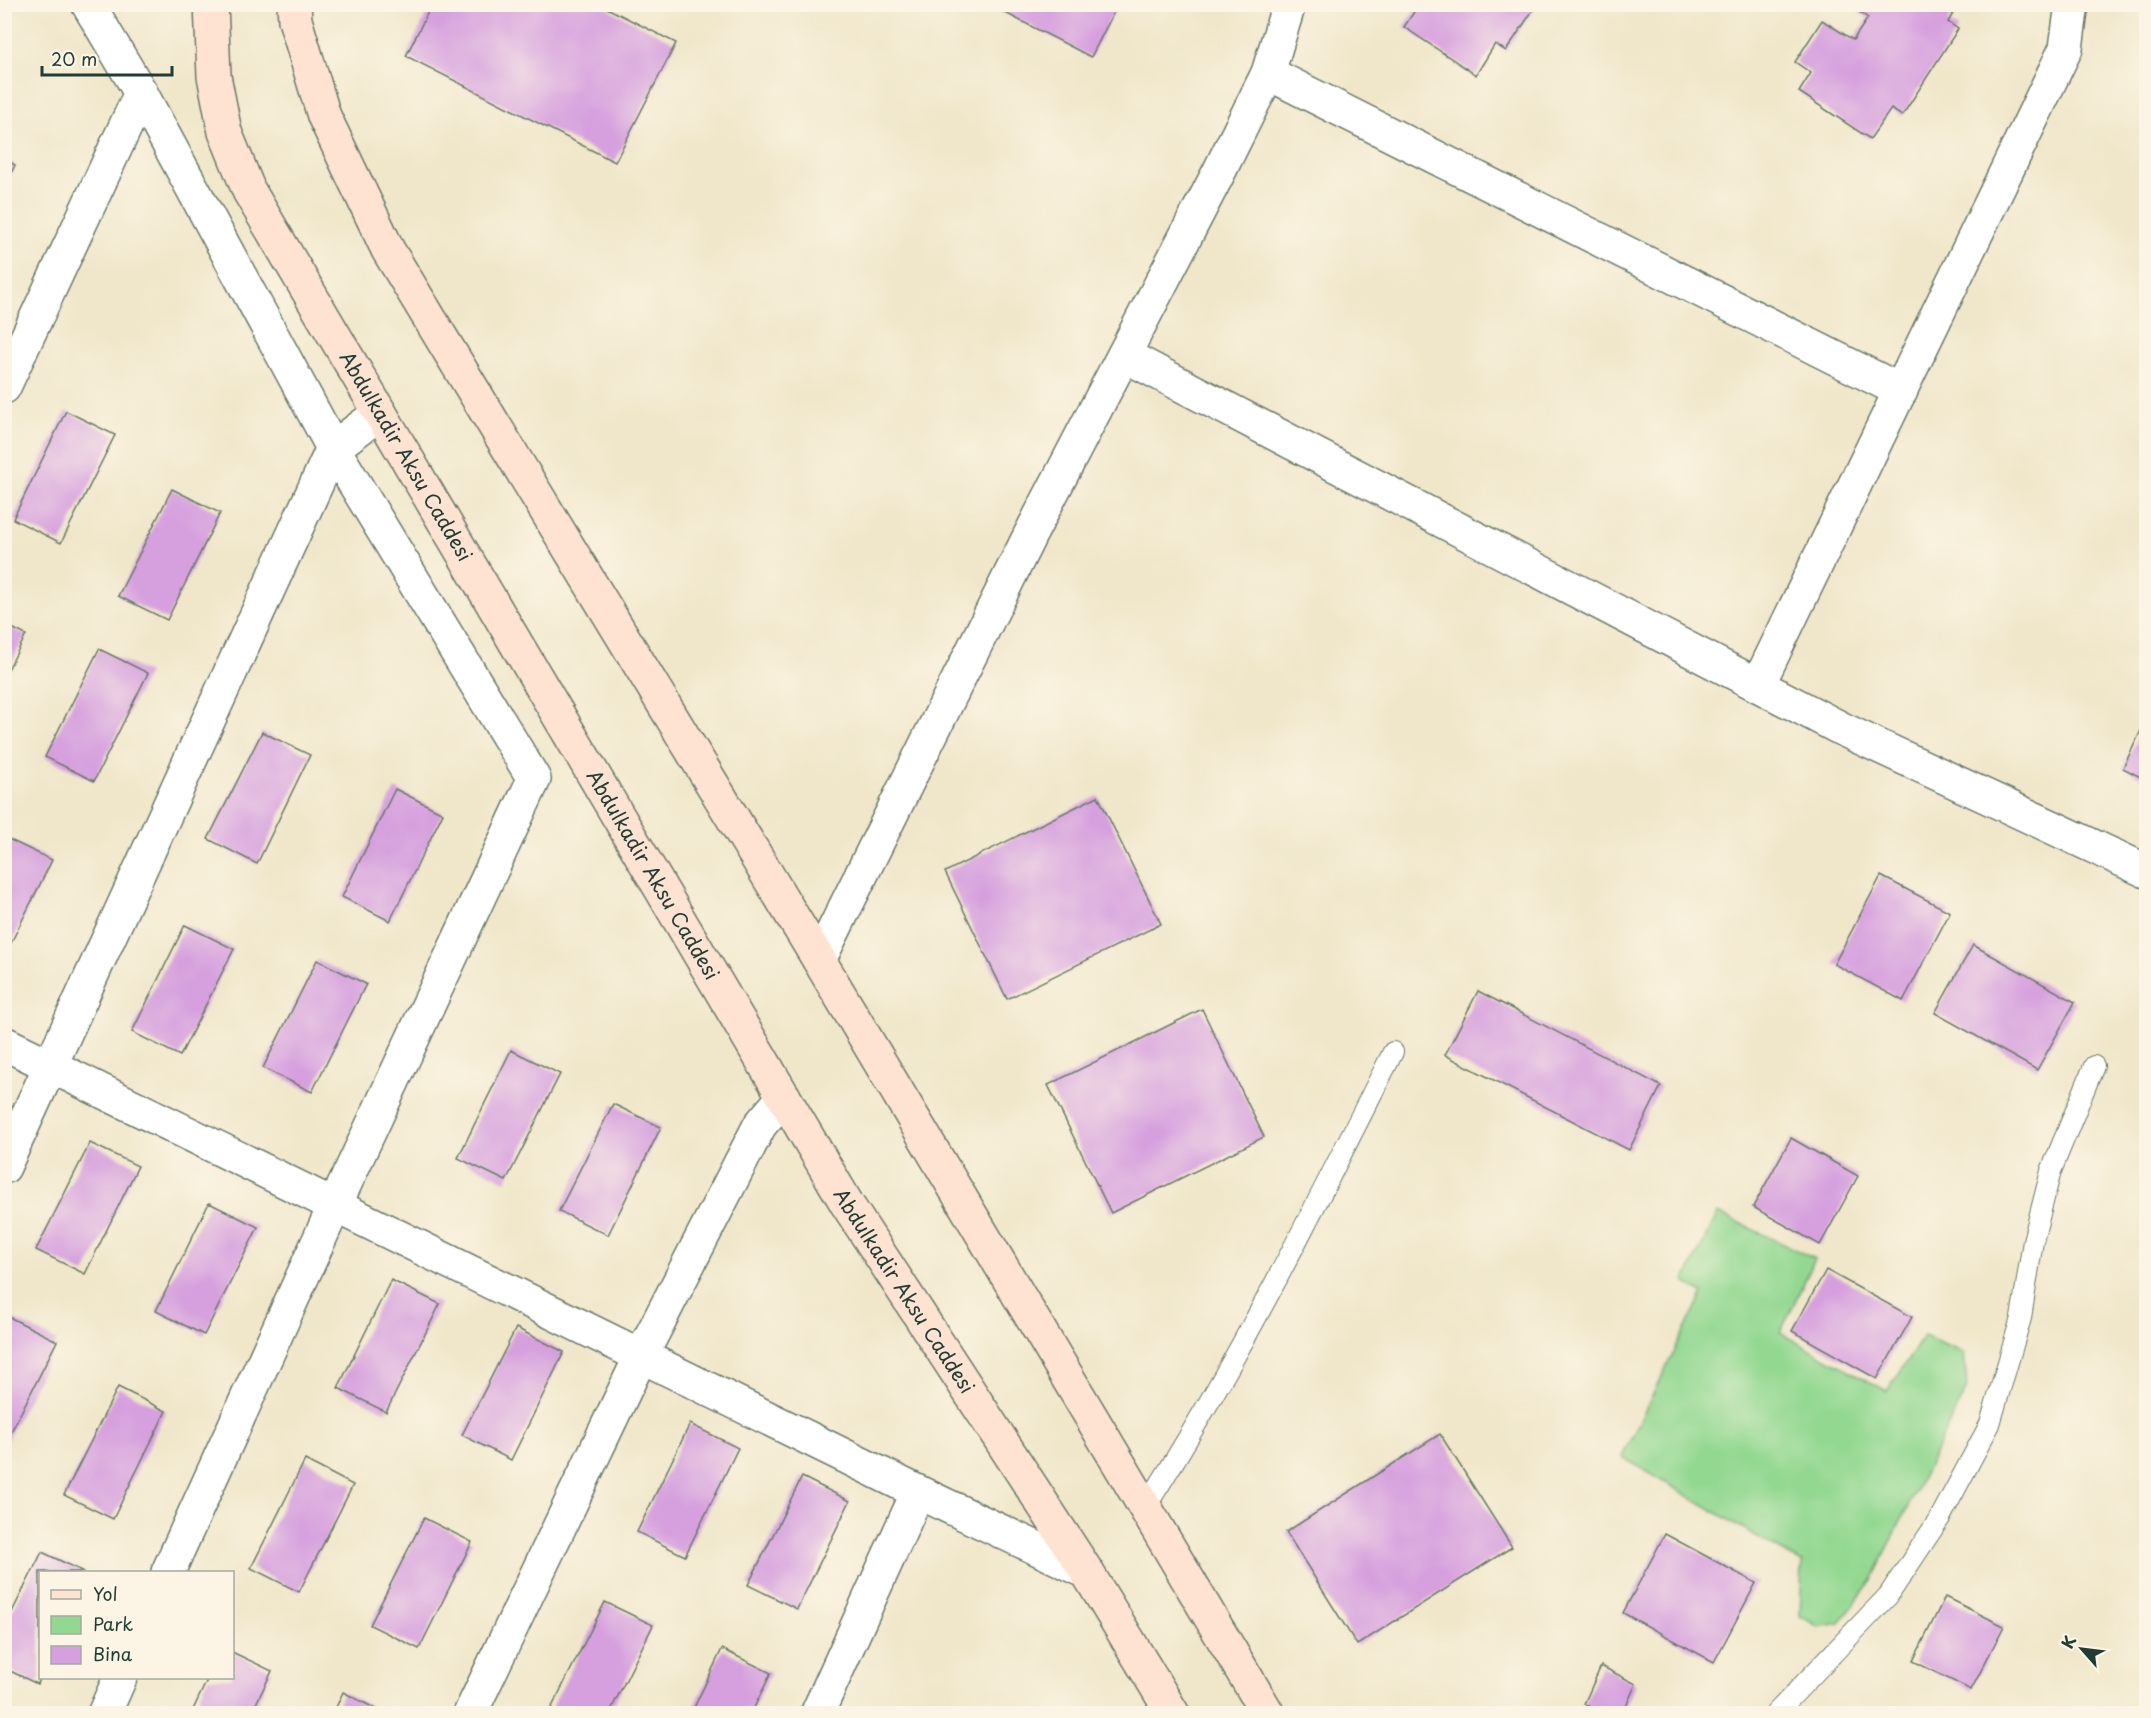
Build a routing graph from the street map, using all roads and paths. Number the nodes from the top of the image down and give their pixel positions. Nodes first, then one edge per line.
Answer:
1 (88, 4) edge
2 (211, 4) edge
3 (294, 4) edge
4 (1289, 4) edge
5 (2072, 4) edge
6 (1268, 73) junction
7 (141, 93) junction
8 (1124, 355) junction
9 (4, 387) edge
10 (1900, 390) junction
11 (380, 412) junction
12 (333, 448) junction
13 (1758, 685) junction
14 (2146, 871) edge
15 (819, 960) junction
16 (4, 1043) edge
17 (1393, 1052) dead end
18 (51, 1065) junction
19 (2094, 1066) dead end
20 (784, 1096) junction
21 (4, 1167) edge
22 (335, 1205) junction
23 (641, 1356) junction
24 (918, 1492) junction
25 (1144, 1508) junction
26 (168, 1571) edge
27 (1087, 1572) junction
28 (119, 1679) edge
29 (104, 1713) edge
30 (470, 1713) edge
31 (817, 1713) edge
32 (1173, 1713) edge
33 (1270, 1713) edge
34 (1775, 1713) edge

1 - 7 street
2 - 11 main road, Abdulkadir Aksu Caddesi
3 - 15 main road
4 - 6 street
5 - 10 street
6 - 8 street
6 - 10 street
7 - 9 street
7 - 12 street
8 - 13 street
8 - 15 street
10 - 13 street
11 - 12 street
11 - 20 main road, Abdulkadir Aksu Caddesi
12 - 18 street
12 - 22 street
13 - 14 street
15 - 25 main road
16 - 18 street
17 - 25 lane
18 - 21 street
18 - 22 street
19 - 34 lane
20 - 23 street
20 - 27 main road, Abdulkadir Aksu Caddesi
22 - 23 street
22 - 26 street
23 - 24 street
23 - 30 street
24 - 27 street
24 - 31 street
25 - 33 main road
27 - 32 main road, Abdulkadir Aksu Caddesi
28 - 29 street

